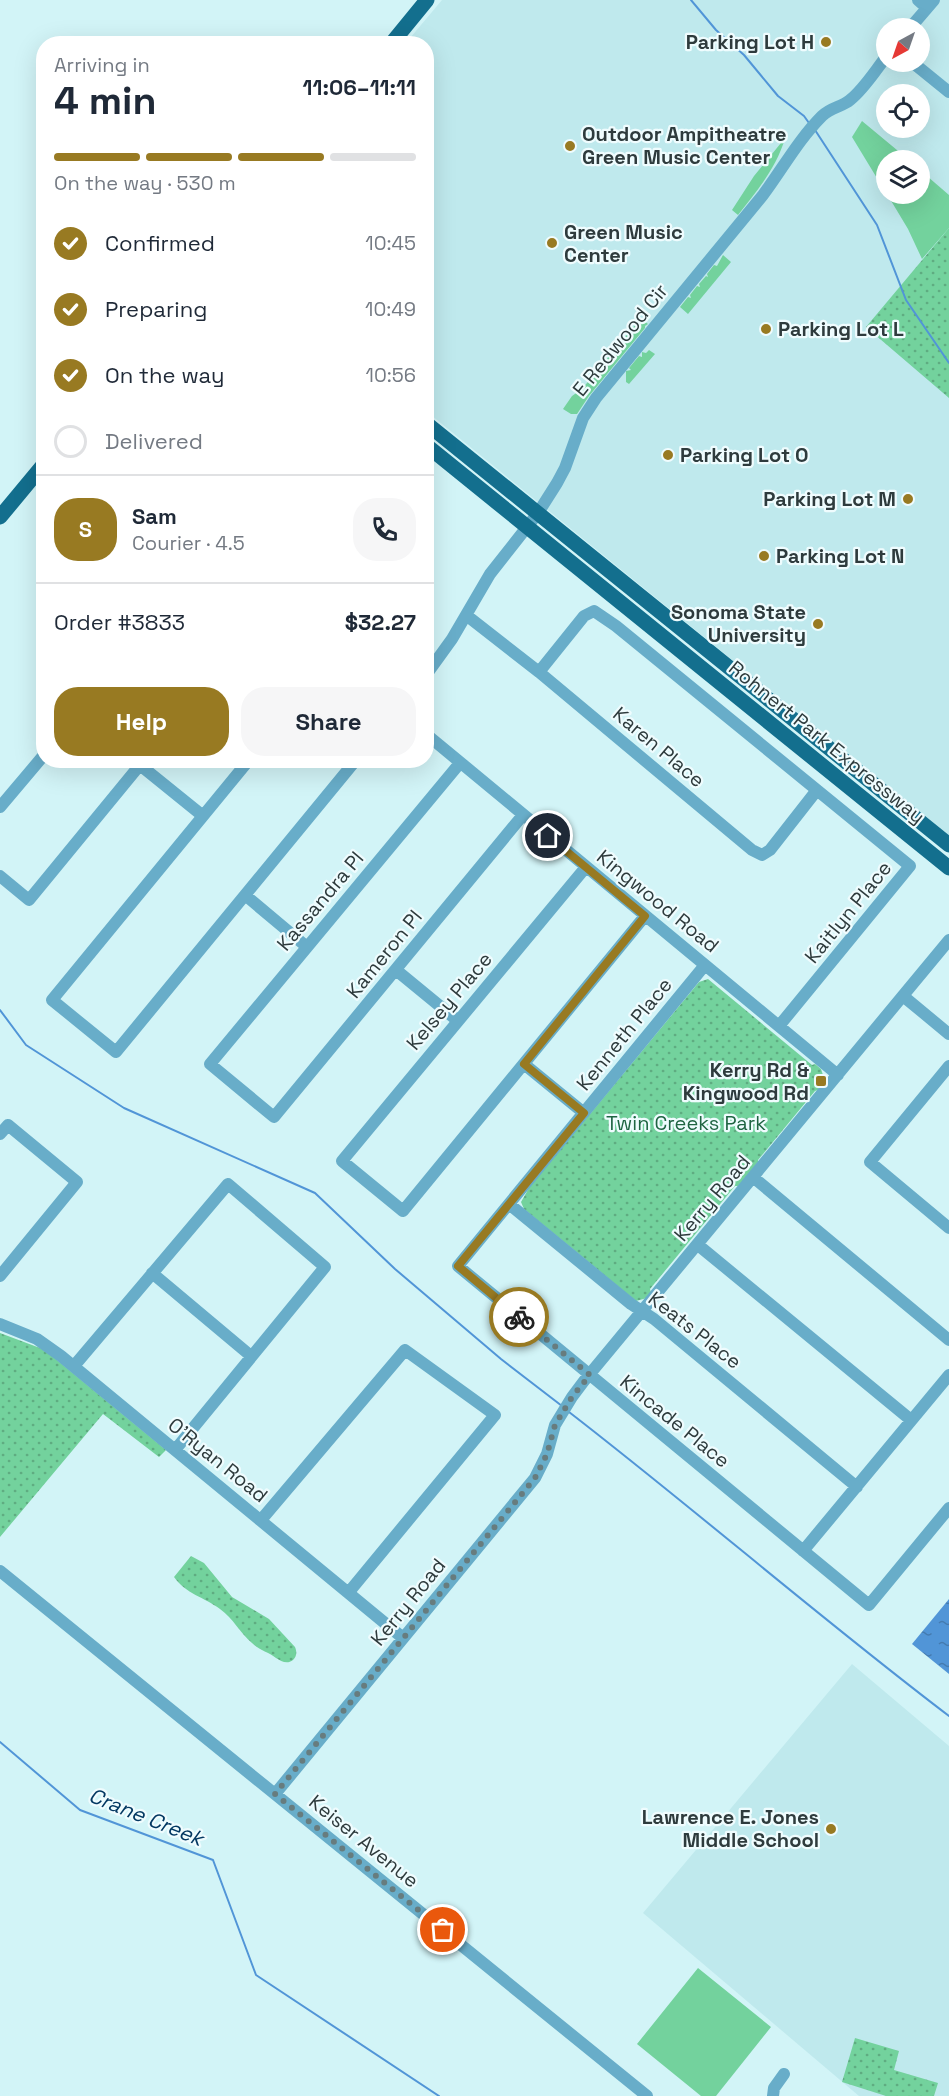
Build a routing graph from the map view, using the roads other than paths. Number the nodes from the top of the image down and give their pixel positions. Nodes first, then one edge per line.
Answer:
1 (427, 0) edge
2 (926, 3) edge
3 (916, 18) edge
4 (398, 36) edge
5 (876, 69) edge
6 (924, 72) edge
7 (949, 92) edge
8 (434, 429) edge
9 (434, 451) edge
10 (36, 474) edge
11 (538, 513) junction
12 (0, 517) edge
13 (527, 526) junction
14 (466, 615) junction
15 (434, 664) edge
16 (539, 672) junction
17 (434, 741) edge
18 (460, 763) junction
19 (36, 764) edge
20 (138, 768) edge
21 (148, 768) edge
22 (242, 768) edge
23 (349, 768) edge
24 (817, 790) junction
25 (0, 807) edge
26 (522, 815) junction
27 (203, 816) junction
28 (949, 845) edge
29 (586, 867) junction
30 (949, 868) edge
31 (0, 876) edge
32 (245, 896) junction
33 (645, 916) junction
34 (949, 940) edge
35 (307, 947) junction
36 (705, 965) junction
37 (396, 970) junction
38 (903, 996) junction
39 (458, 1021) junction
40 (779, 1026) junction
41 (949, 1034) edge
42 (524, 1064) junction
43 (949, 1066) edge
44 (838, 1075) junction
45 (584, 1113) junction
46 (274, 1117) joint
47 (4, 1130) edge
48 (754, 1178) junction
49 (509, 1204) junction
50 (949, 1228) edge
51 (698, 1245) junction
52 (458, 1266) joint
53 (152, 1273) junction
54 (0, 1276) edge
55 (642, 1311) junction
56 (0, 1324) edge
57 (949, 1340) edge
58 (251, 1356) junction
59 (74, 1366) junction
60 (590, 1375) junction
61 (949, 1375) edge
62 (911, 1420) junction
63 (174, 1450) junction
64 (857, 1486) junction
65 (949, 1508) edge
66 (261, 1520) junction
67 (803, 1551) junction
68 (0, 1571) edge
69 (349, 1592) junction
70 (403, 1638) junction
71 (275, 1794) junction
72 (784, 2074) dead end
73 (647, 2096) edge
74 (773, 2096) edge

1 - 4 main road
2 - 3 street
5 - 11 street, E Redwood Cir
6 - 7 street
8 - 11 main road, Rohnert Park Expressway
9 - 13 main road, Rohnert Park Expressway
10 - 12 main road
11 - 13 street, E Redwood Cir
11 - 28 main road, Rohnert Park Expressway
13 - 14 street, E Redwood Cir
13 - 30 main road, Rohnert Park Expressway
14 - 15 street, E Redwood Cir
14 - 16 street, Karen Place
16 - 24 street, Kaitlyn Place
16 - 24 street, Karen Place
17 - 18 street, Kingwood Road
18 - 26 street, Kingwood Road
18 - 35 street, Kassandra Pl
19 - 25 street
20 - 31 street
21 - 27 street
22 - 27 street
23 - 32 street
24 - 40 street, Kaitlyn Place
26 - 29 street, Kingwood Road
26 - 37 street, Kameron Pl
27 - 32 street
29 - 33 street, Kingwood Road
29 - 39 street, Kelsey Place
32 - 35 street
33 - 36 street, Kingwood Road
33 - 42 street
34 - 38 street, Kerry Road
35 - 46 street, Kassandra Pl
36 - 40 street, Kingwood Road
36 - 45 street, Kenneth Place
37 - 39 street
37 - 46 street, Kameron Pl
38 - 41 street
38 - 44 street, Kerry Road
39 - 42 street, Kelsey Place
40 - 44 street, Kingwood Road
42 - 45 street
43 - 50 street
44 - 48 street, Kerry Road
45 - 49 street, Kenneth Place
47 - 54 street
48 - 51 street, Kerry Road
48 - 57 street
49 - 52 street, Kenneth Place
49 - 55 street, Keats Place
51 - 55 street, Kerry Road
51 - 62 street
52 - 60 street, Kincade Place
53 - 58 street
53 - 58 street
53 - 59 street
55 - 60 street, Kerry Road
55 - 64 street, Keats Place
56 - 59 street, O'Ryan Road
58 - 63 street
59 - 63 street, O'Ryan Road
60 - 67 street, Kincade Place
60 - 70 street, Kerry Road
61 - 62 street
62 - 64 street
63 - 66 street, O'Ryan Road
64 - 67 street
65 - 67 street, Kincade Place
66 - 69 street, O'Ryan Road
66 - 69 street
68 - 71 street, Keiser Avenue
69 - 70 street, O'Ryan Road
70 - 71 street, Kerry Road
71 - 73 street, Keiser Avenue
72 - 74 street

